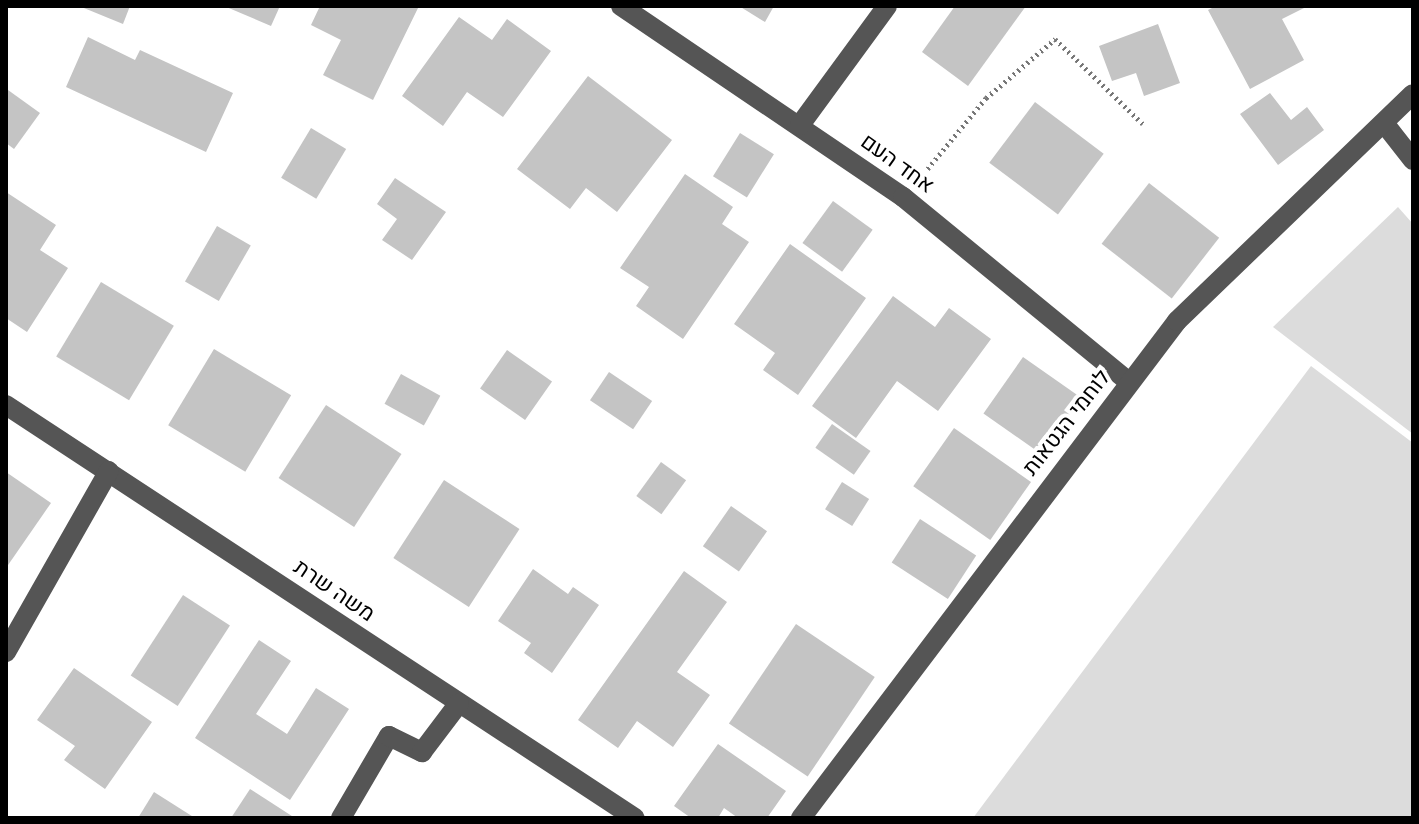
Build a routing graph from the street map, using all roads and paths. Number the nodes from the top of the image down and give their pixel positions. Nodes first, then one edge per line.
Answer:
1 (621, 6) edge
2 (887, 6) edge
3 (1413, 94) edge
4 (1384, 123) junction
5 (1143, 124) dead end
6 (800, 125) junction
7 (1413, 160) edge
8 (903, 197) junction
9 (1129, 382) junction
10 (6, 405) edge
11 (109, 471) junction
12 (6, 652) edge
13 (459, 703) junction
14 (341, 818) edge
15 (635, 818) edge
16 (801, 818) edge

1 - 6 street, אחד העם
2 - 6 street
3 - 4 street, לוחמי הגטאות
4 - 7 street
4 - 9 street, לוחמי הגטאות
5 - 8 path
6 - 8 street, אחד העם
8 - 9 street, אחד העם
9 - 16 street, לוחמי הגטאות
10 - 11 street, משה שרת
11 - 12 street
11 - 13 street, משה שרת
13 - 14 street
13 - 15 street, משה שרת

